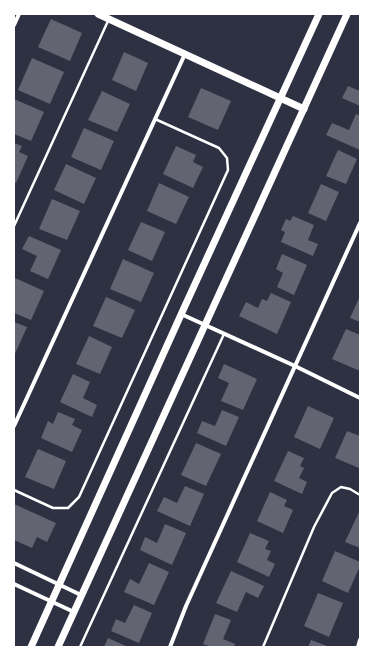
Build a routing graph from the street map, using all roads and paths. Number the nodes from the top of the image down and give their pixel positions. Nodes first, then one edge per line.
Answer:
1 (19, 14) edge
2 (98, 14) edge
3 (319, 14) edge
4 (347, 14) edge
5 (109, 19) junction
6 (14, 25) edge
7 (185, 54) junction
8 (280, 99) junction
9 (304, 109) junction
10 (155, 119) junction
11 (360, 223) edge
12 (14, 226) edge
13 (181, 314) junction
14 (205, 325) junction
15 (224, 334) junction
16 (295, 366) junction
17 (360, 398) edge
18 (14, 426) edge
19 (14, 490) edge
20 (360, 495) edge
21 (14, 564) edge
22 (14, 584) edge
23 (59, 585) junction
24 (81, 595) junction
25 (52, 602) junction
26 (74, 612) junction
27 (360, 640) edge
28 (31, 647) edge
29 (58, 647) edge
30 (80, 647) edge
31 (170, 647) edge
32 (263, 647) edge
33 (358, 647) edge

1 - 6 street
2 - 5 main road
3 - 8 main road
4 - 9 main road
5 - 7 main road
5 - 12 lane
7 - 8 main road
7 - 10 street
8 - 9 main road
8 - 13 main road
9 - 14 main road
10 - 18 street
10 - 19 lane
11 - 16 street
13 - 14 street
13 - 23 main road
14 - 15 street
14 - 24 main road
15 - 16 street
15 - 30 lane
16 - 17 street
16 - 31 street
20 - 32 lane
21 - 23 street
22 - 25 street
23 - 24 street
23 - 25 main road
24 - 26 main road
25 - 26 street
25 - 28 main road
26 - 29 main road
27 - 33 street

